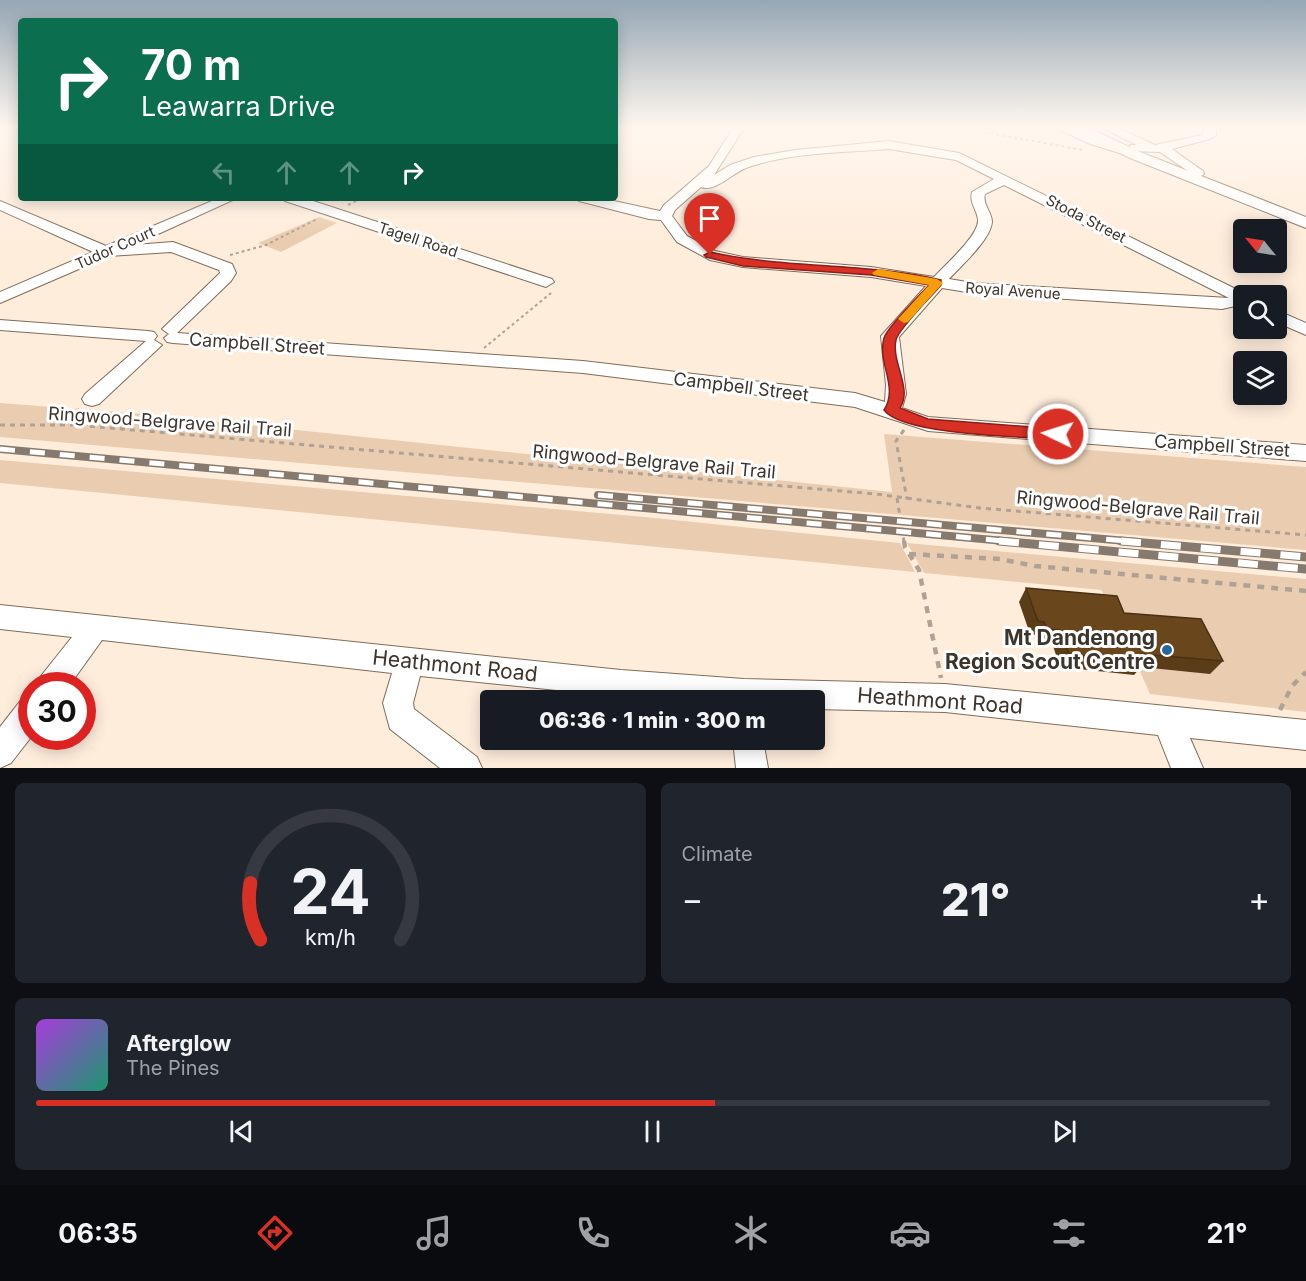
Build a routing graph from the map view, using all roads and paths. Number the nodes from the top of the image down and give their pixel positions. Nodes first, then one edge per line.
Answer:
1 (716, 164) edge
2 (751, 164) edge
3 (973, 164) edge
4 (1164, 164) edge
5 (1170, 164) edge
6 (1184, 164) edge
7 (1198, 174) junction
8 (1005, 179) junction
9 (688, 192) junction
10 (223, 201) edge
11 (299, 201) edge
12 (356, 201) edge
13 (595, 201) edge
14 (0, 205) edge
15 (331, 212) junction
16 (1306, 212) edge
17 (665, 216) junction
18 (1306, 223) edge
19 (106, 252) junction
20 (211, 260) junction
21 (546, 282) joint
22 (937, 283) junction
23 (1233, 293) edge
24 (0, 298) edge
25 (1233, 303) edge
26 (1287, 320) edge
27 (0, 325) edge
28 (1306, 330) edge
29 (172, 333) junction
30 (151, 340) junction
31 (471, 358) junction
32 (92, 399) joint
33 (891, 410) junction
34 (912, 420) junction
35 (0, 425) edge
36 (59, 426) junction
37 (1306, 453) edge
38 (897, 498) junction
39 (907, 499) junction
40 (1306, 536) edge
41 (909, 554) junction
42 (1306, 591) edge
43 (0, 618) edge
44 (96, 627) junction
45 (409, 661) junction
46 (62, 672) edge
47 (1306, 672) edge
48 (678, 690) edge
49 (825, 697) edge
50 (945, 698) junction
51 (1279, 712) dead end
52 (1168, 721) junction
53 (18, 729) edge
54 (1306, 735) edge
55 (749, 750) edge
56 (0, 752) edge
57 (466, 768) edge
58 (752, 768) edge
59 (1187, 768) edge

1 - 9 street
2 - 9 street, Stoda Street
3 - 8 street, Stoda Street
4 - 18 main road
5 - 7 main road
6 - 7 street
7 - 16 main road
8 - 22 street
8 - 23 street, Stoda Street
9 - 17 street
10 - 19 street, Tudor Court
11 - 15 street, Tagell Road
12 - 15 path
13 - 17 street
14 - 19 street
15 - 20 path
15 - 21 street, Tagell Road
17 - 22 street, Royal Avenue
19 - 20 street
19 - 24 street, Tudor Court
20 - 29 street
21 - 31 path
22 - 25 street, Royal Avenue
22 - 33 street
26 - 28 street
27 - 30 street
29 - 30 street
29 - 31 street, Campbell Street
30 - 32 street
31 - 33 street, Campbell Street
32 - 36 path
33 - 34 street, Campbell Street
34 - 37 street, Campbell Street
34 - 39 path
35 - 36 path, Ringwood-Belgrave Rail Trail
36 - 38 path, Ringwood-Belgrave Rail Trail
38 - 39 path, Ringwood-Belgrave Rail Trail
38 - 41 path
39 - 40 path, Ringwood-Belgrave Rail Trail
41 - 42 path
41 - 50 path
43 - 44 street, Heathmont Road
44 - 45 street, Heathmont Road
44 - 46 street
45 - 48 street, Heathmont Road
45 - 57 street
47 - 51 path
49 - 50 street, Heathmont Road
50 - 52 street, Heathmont Road
52 - 54 street, Heathmont Road
52 - 59 street
53 - 56 street
55 - 58 street

